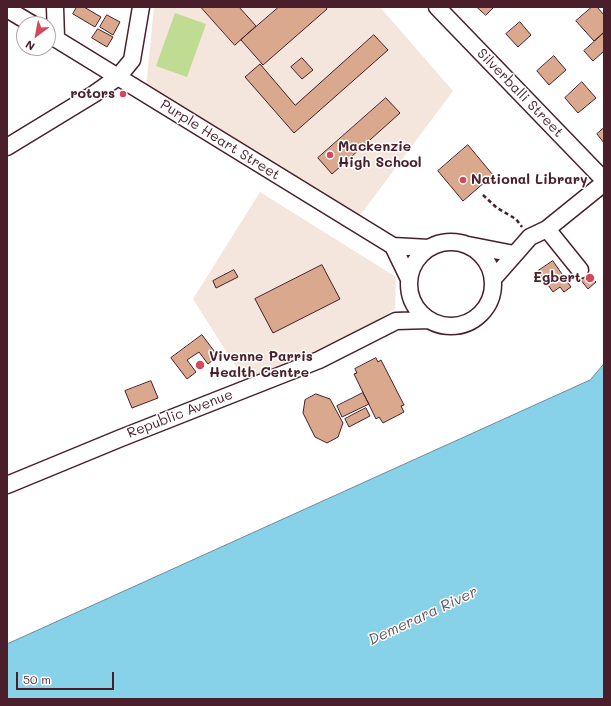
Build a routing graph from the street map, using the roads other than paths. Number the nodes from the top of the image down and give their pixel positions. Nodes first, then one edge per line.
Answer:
1 (141, 7) edge
2 (437, 7) edge
3 (7, 9) edge
4 (19, 16) edge
5 (56, 38) edge
6 (118, 77) junction
7 (7, 147) edge
8 (604, 181) edge
9 (547, 229) junction
10 (462, 244) junction
11 (393, 246) junction
12 (429, 248) junction
13 (514, 254) junction
14 (580, 270) dead end
15 (493, 279) junction
16 (409, 285) junction
17 (430, 320) junction
18 (396, 321) junction
19 (7, 485) edge

1 - 6 street
2 - 8 street, Silverballi Street
3 - 4 street
5 - 6 street, Purple Heart Street
6 - 7 street
6 - 11 street, Purple Heart Street
8 - 9 street
9 - 13 street
9 - 14 street
10 - 12 street
10 - 13 street
10 - 15 street
11 - 12 street, Purple Heart Street
11 - 16 street
12 - 16 street
13 - 15 street
15 - 17 street
16 - 17 street
16 - 18 street
17 - 18 street, Republic Avenue
18 - 19 street, Republic Avenue

